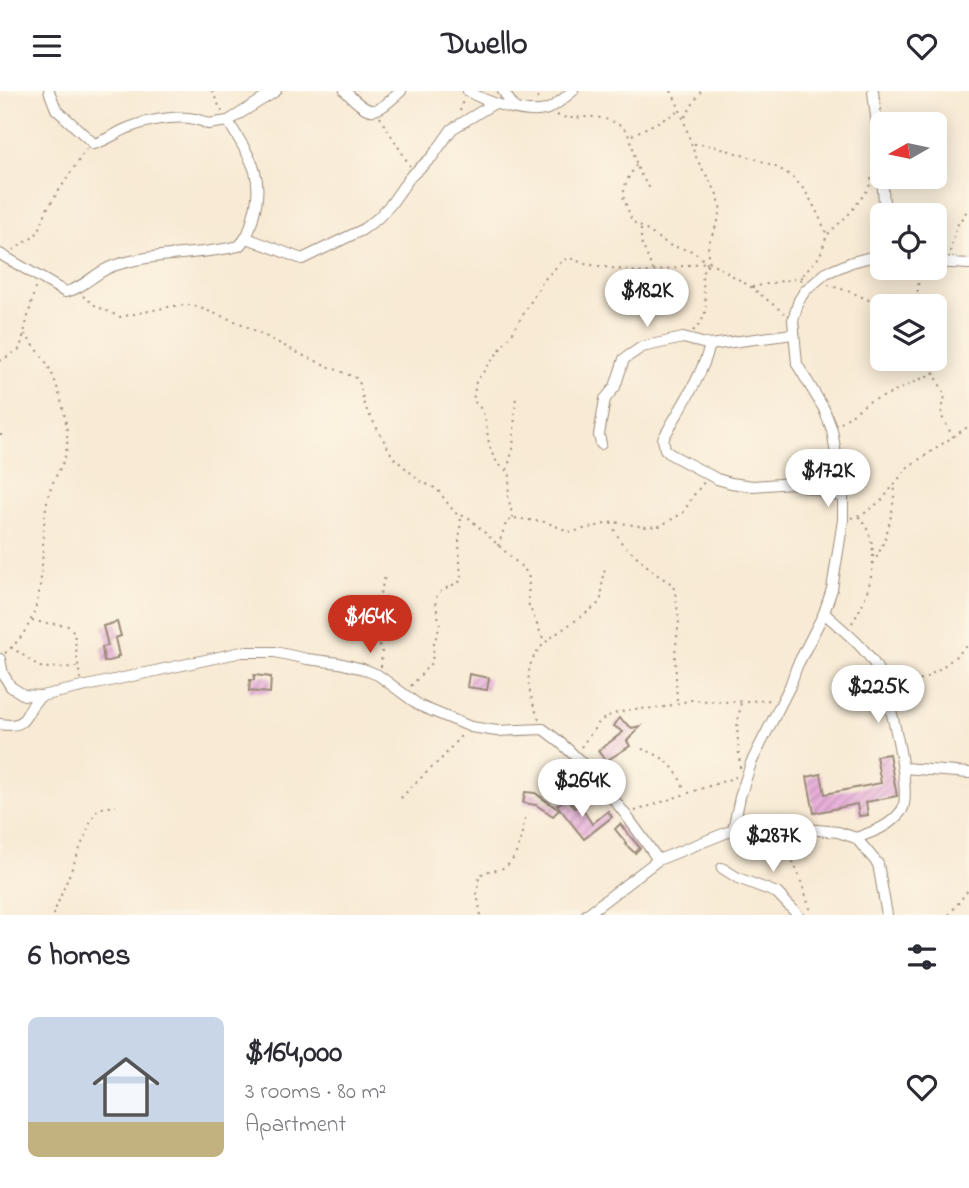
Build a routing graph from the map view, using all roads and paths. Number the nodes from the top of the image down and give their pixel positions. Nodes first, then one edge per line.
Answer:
1 (49, 91) edge
2 (212, 91) edge
3 (276, 91) edge
4 (345, 91) edge
5 (401, 91) edge
6 (503, 91) edge
7 (573, 91) edge
8 (671, 91) edge
9 (701, 91) edge
10 (873, 91) edge
11 (466, 95) edge
12 (493, 104) junction
13 (514, 107) junction
14 (548, 109) junction
15 (376, 110) junction
16 (681, 110) junction
17 (875, 112) edge
18 (684, 118) junction
19 (228, 121) junction
20 (459, 123) junction
21 (631, 136) junction
22 (94, 144) junction
23 (692, 144) junction
24 (637, 165) junction
25 (414, 173) junction
26 (870, 186) edge
27 (651, 190) dead end
28 (969, 208) edge
29 (641, 228) junction
30 (827, 235) junction
31 (247, 238) junction
32 (2, 255) edge
33 (870, 257) edge
34 (708, 263) junction
35 (947, 263) joint
36 (969, 264) edge
37 (654, 271) junction
38 (826, 273) junction
39 (801, 277) junction
40 (38, 278) junction
41 (817, 281) junction
42 (76, 288) junction
43 (751, 288) junction
44 (805, 291) junction
45 (870, 301) edge
46 (793, 320) junction
47 (25, 334) junction
48 (793, 334) junction
49 (683, 338) junction
50 (710, 345) junction
51 (0, 361) edge
52 (935, 372) joint
53 (516, 394) dead end
54 (969, 426) edge
55 (832, 430) junction
56 (953, 438) junction
57 (601, 444) dead end
58 (507, 471) junction
59 (711, 476) junction
60 (895, 485) junction
61 (843, 496) junction
62 (462, 515) junction
63 (858, 516) junction
64 (513, 518) junction
65 (843, 520) junction
66 (610, 522) junction
67 (498, 546) junction
68 (872, 565) junction
69 (606, 567) dead end
70 (385, 577) dead end
71 (824, 613) junction
72 (31, 621) junction
73 (846, 633) junction
74 (544, 641) junction
75 (969, 644) edge
76 (11, 647) junction
77 (0, 657) edge
78 (79, 667) junction
79 (377, 675) junction
80 (81, 688) junction
81 (886, 694) junction
82 (404, 695) junction
83 (41, 696) junction
84 (783, 699) junction
85 (741, 702) junction
86 (677, 703) junction
87 (0, 724) edge
88 (471, 727) junction
89 (543, 729) junction
90 (642, 749) dead end
91 (575, 757) junction
92 (904, 768) junction
93 (969, 773) edge
94 (686, 792) junction
95 (401, 798) dead end
96 (116, 806) dead end
97 (624, 814) junction
98 (525, 818) dead end
99 (776, 826) junction
100 (733, 829) junction
101 (856, 838) junction
102 (658, 860) junction
103 (722, 868) dead end
104 (969, 889) edge
105 (52, 915) edge
106 (481, 915) edge
107 (586, 915) edge
108 (798, 915) edge
109 (812, 915) edge
110 (887, 915) edge
111 (948, 915) edge

1 - 22 street
2 - 19 path
3 - 19 street
4 - 15 street
5 - 15 street
6 - 13 street
7 - 14 street
8 - 16 path
9 - 18 path
10 - 17 street
11 - 12 street
11 - 20 path
12 - 13 street
12 - 20 street
13 - 14 street
14 - 21 path
15 - 25 path
16 - 18 path
16 - 21 path
18 - 23 path
19 - 22 street
19 - 31 street
20 - 25 street
21 - 24 path
22 - 32 path
23 - 30 path
23 - 34 path
24 - 27 path
24 - 29 path
25 - 31 street
26 - 30 path
28 - 35 path
29 - 34 path
29 - 37 path
30 - 39 path
31 - 42 street
32 - 40 street
33 - 38 street
34 - 37 path
34 - 43 path
34 - 49 path
35 - 36 street
37 - 58 path
38 - 39 path
38 - 41 street
39 - 43 path
39 - 44 path
40 - 42 street
40 - 47 path
41 - 44 street
41 - 45 path
42 - 62 path
43 - 46 path
44 - 46 street
46 - 48 street
47 - 51 path
47 - 72 path
48 - 50 street
48 - 55 street
49 - 50 street
49 - 57 street
50 - 59 street
52 - 55 path
52 - 56 path
53 - 58 path
54 - 56 path
55 - 61 street
56 - 60 path
58 - 64 path
59 - 61 street
59 - 66 path
60 - 63 path
60 - 68 path
61 - 65 street
62 - 67 path
62 - 82 path
63 - 65 path
63 - 68 path
64 - 66 path
64 - 67 path
65 - 71 street
66 - 86 path
67 - 74 path
68 - 73 path
69 - 74 path
70 - 79 path
71 - 73 street
71 - 84 street
72 - 76 path
72 - 78 path
73 - 81 street
74 - 89 path
75 - 81 path
76 - 77 path
76 - 78 path
77 - 83 street
78 - 80 path
79 - 80 street
79 - 82 street
80 - 83 street
81 - 92 street
82 - 88 street
83 - 87 street
84 - 85 path
84 - 100 street
85 - 86 path
85 - 94 path
86 - 91 path
88 - 89 street
88 - 95 path
89 - 91 street
90 - 94 path
91 - 97 street
92 - 93 street
92 - 101 street
94 - 97 path
96 - 105 path
97 - 102 street
98 - 106 path
99 - 100 street
99 - 101 street
99 - 109 path
100 - 102 street
101 - 110 street
102 - 107 street
103 - 108 street
104 - 111 path

